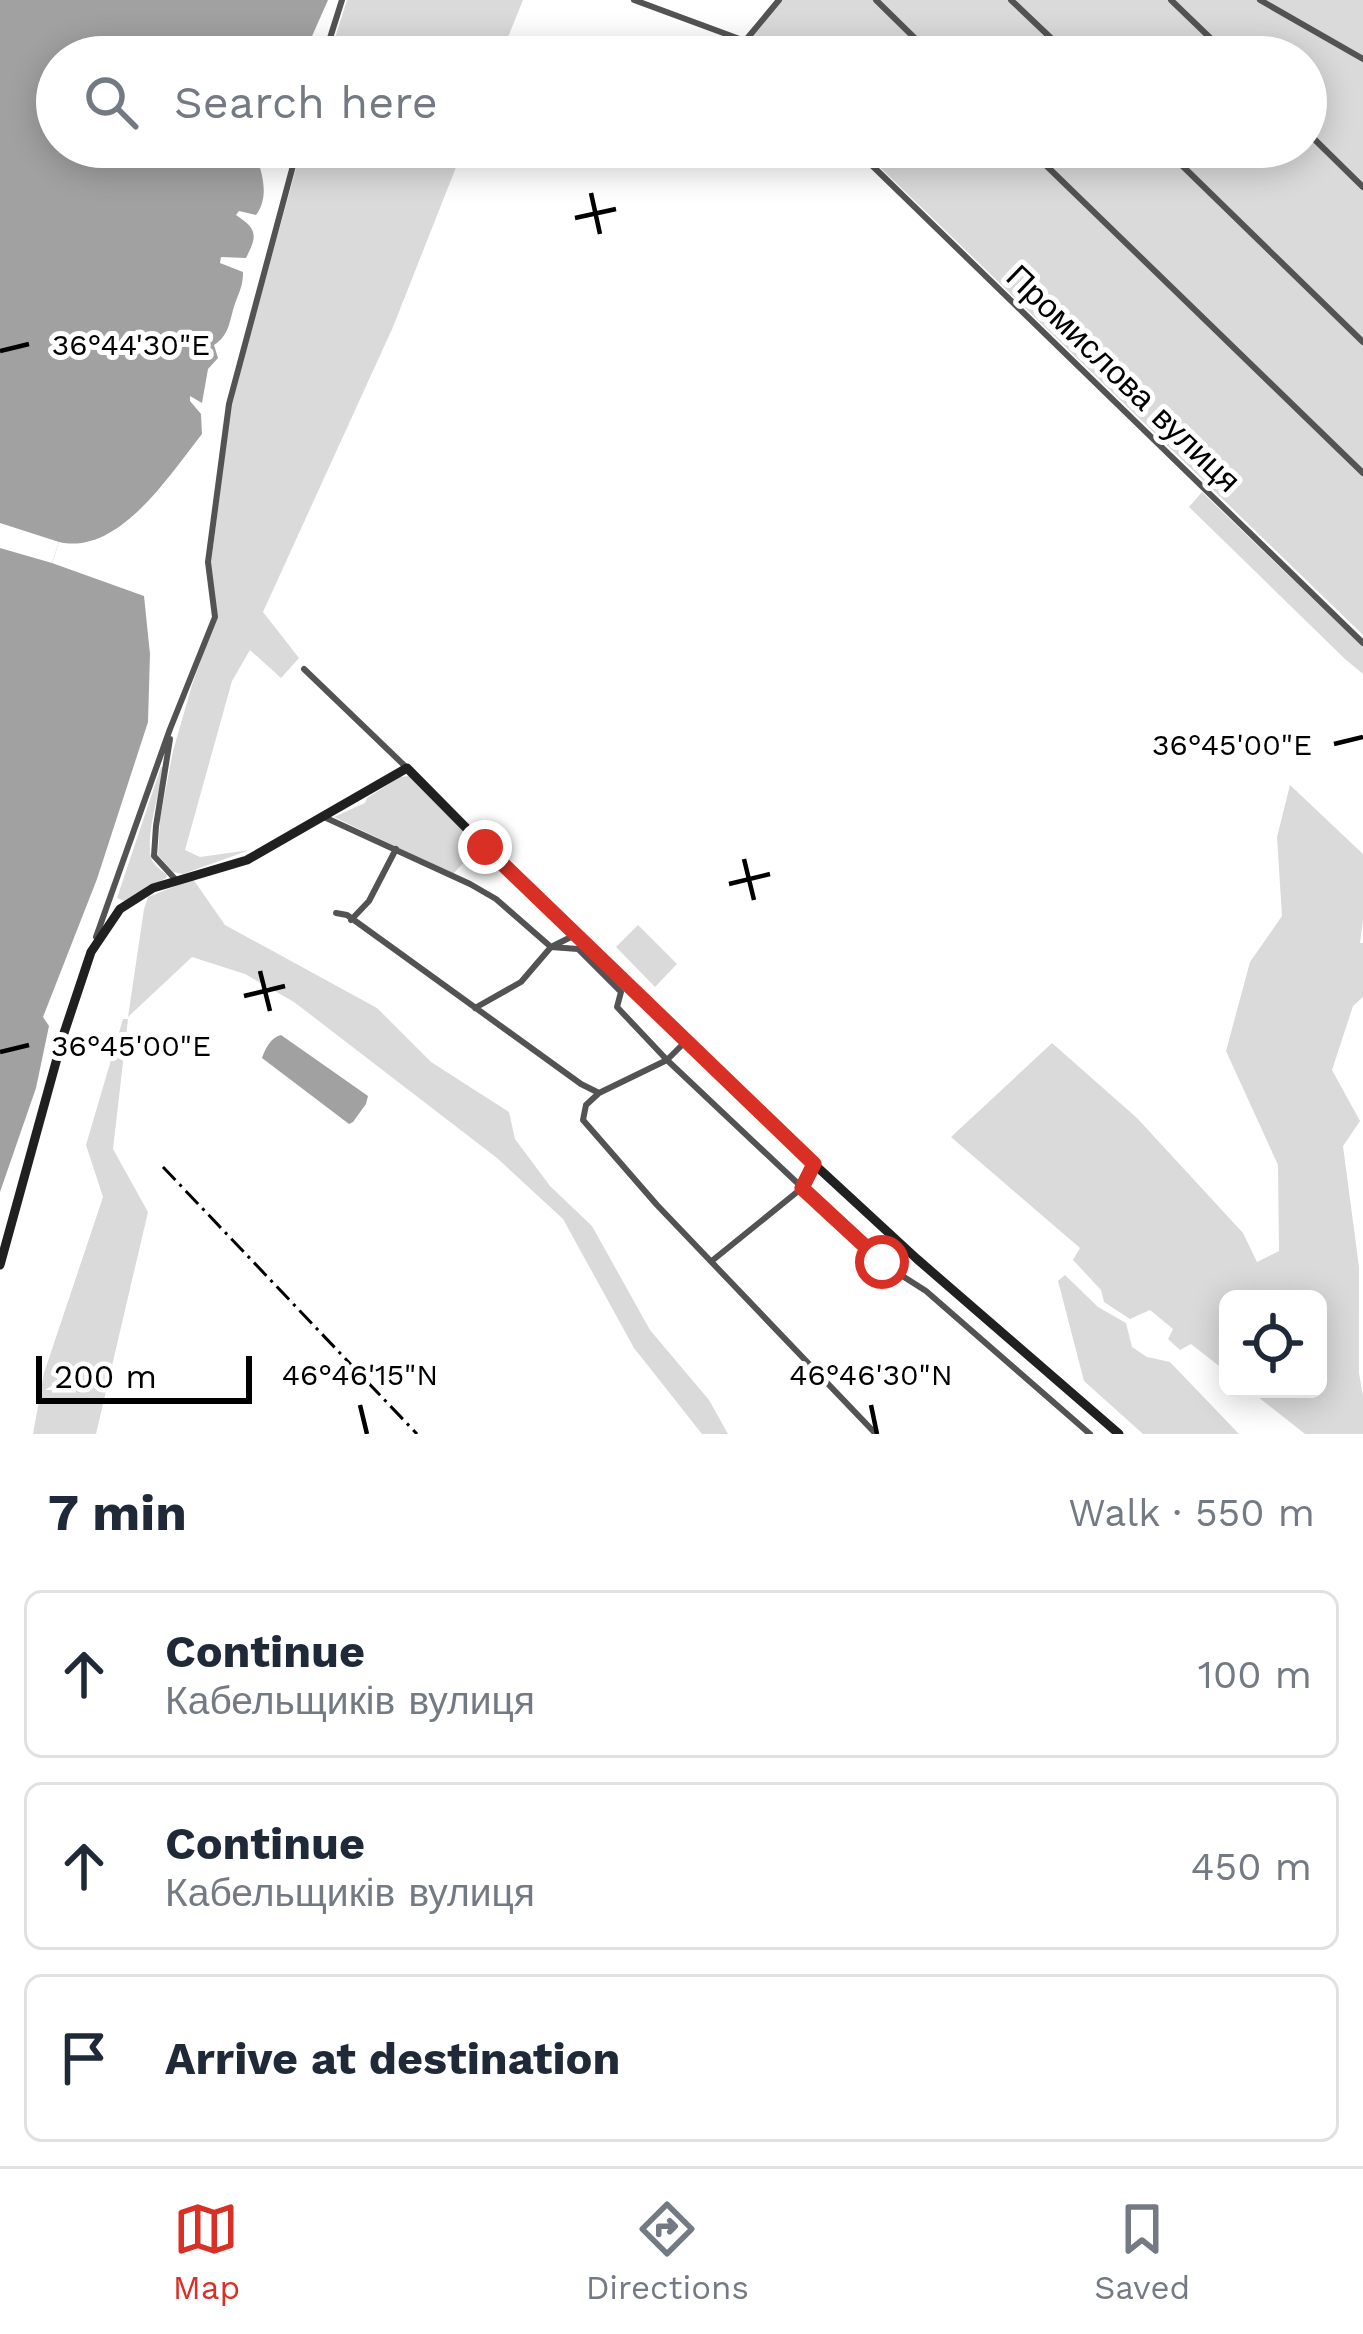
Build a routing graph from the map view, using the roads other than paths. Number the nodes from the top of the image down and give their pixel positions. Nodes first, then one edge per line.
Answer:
1 (342, 0) edge
2 (634, 0) edge
3 (779, 0) edge
4 (876, 0) edge
5 (1011, 0) edge
6 (1171, 0) edge
7 (1260, 0) edge
8 (331, 36) edge
9 (731, 36) edge
10 (749, 36) edge
11 (913, 36) edge
12 (1049, 36) edge
13 (1208, 36) edge
14 (1323, 36) edge
15 (1327, 38) edge
16 (1363, 59) edge
17 (1327, 152) edge
18 (292, 168) edge
19 (875, 168) edge
20 (1049, 168) edge
21 (1185, 168) edge
22 (1363, 187) edge
23 (1363, 342) edge
24 (1363, 473) edge
25 (1363, 643) edge
26 (304, 669) dead end
27 (170, 729) junction
28 (407, 768) junction
29 (324, 817) junction
30 (396, 849) junction
31 (176, 880) junction
32 (336, 913) dead end
33 (351, 920) junction
34 (577, 934) junction
35 (551, 947) junction
36 (91, 952) junction
37 (475, 1008) junction
38 (687, 1040) junction
39 (667, 1060) junction
40 (599, 1094) junction
41 (814, 1164) junction
42 (802, 1188) junction
43 (713, 1260) junction
44 (0, 1264) edge
45 (876, 1434) edge
46 (1090, 1434) edge
47 (1119, 1434) edge

1 - 8 street
2 - 9 street
3 - 10 street
4 - 11 street
5 - 12 street
6 - 13 street
7 - 14 street
15 - 16 street
17 - 22 street
18 - 27 street
19 - 25 street, Промислова вулиця
20 - 24 street
21 - 23 street
26 - 28 street
27 - 31 street
27 - 36 street
28 - 29 street
28 - 34 street
29 - 30 street
29 - 31 street
30 - 33 street
30 - 35 street
31 - 36 street
32 - 33 street
33 - 37 street
34 - 35 street
34 - 38 street
35 - 37 street
35 - 39 street
36 - 44 street
37 - 40 street
38 - 39 street
38 - 41 street
39 - 40 street
39 - 42 street
40 - 43 street
41 - 42 street
41 - 47 street
42 - 43 street
42 - 46 street
43 - 45 street

